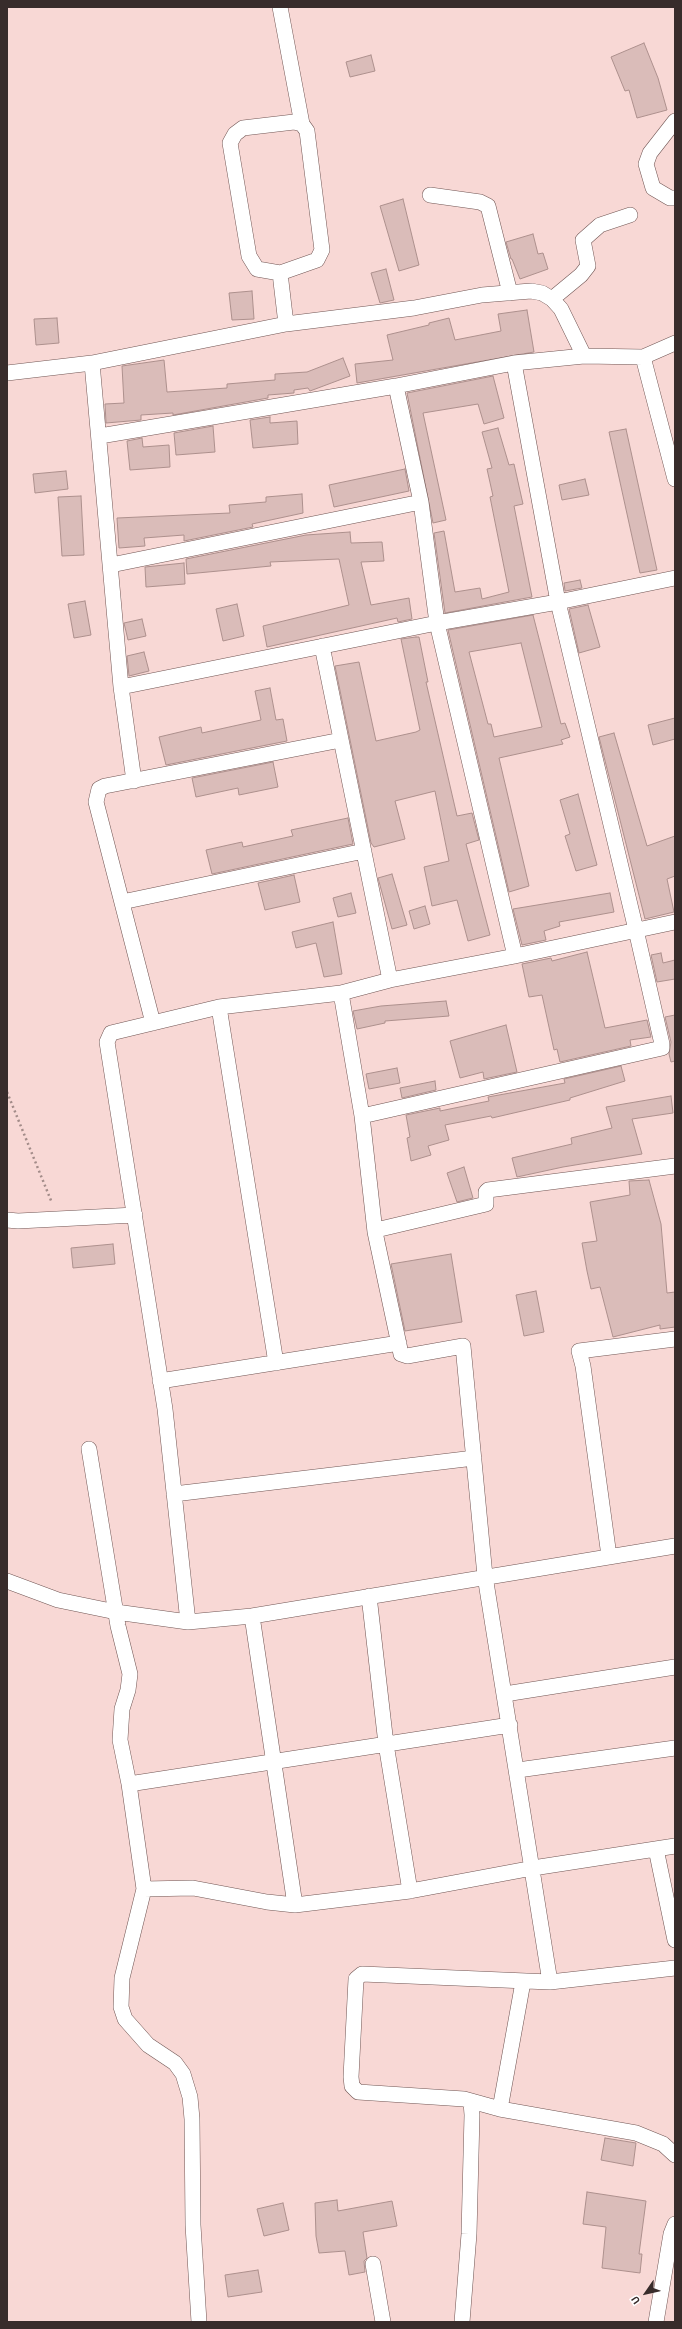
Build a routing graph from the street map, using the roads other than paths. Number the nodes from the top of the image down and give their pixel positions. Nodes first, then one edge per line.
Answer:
1 (280, 7) edge
2 (675, 121) edge
3 (302, 124) junction
4 (430, 195) dead end
5 (675, 198) edge
6 (630, 215) dead end
7 (280, 273) junction
8 (510, 293) junction
9 (552, 299) junction
10 (286, 324) junction
11 (675, 343) edge
12 (584, 356) junction
13 (643, 357) junction
14 (92, 363) junction
15 (514, 363) junction
16 (7, 373) edge
17 (396, 386) junction
18 (100, 436) junction
19 (674, 467) edge
20 (421, 502) junction
21 (110, 565) junction
22 (675, 578) edge
23 (558, 602) junction
24 (437, 623) junction
25 (322, 646) junction
26 (121, 687) junction
27 (342, 740) junction
28 (134, 780) junction
29 (364, 851) junction
30 (122, 902) junction
31 (675, 922) edge
32 (636, 930) junction
33 (515, 956) junction
34 (390, 980) junction
35 (341, 993) junction
36 (218, 1006) junction
37 (153, 1023) junction
38 (362, 1116) junction
39 (675, 1166) edge
40 (135, 1215) junction
41 (7, 1220) edge
42 (376, 1230) junction
43 (675, 1338) edge
44 (399, 1343) junction
45 (276, 1362) junction
46 (160, 1381) junction
47 (89, 1450) dead end
48 (474, 1458) junction
49 (174, 1494) junction
50 (675, 1546) edge
51 (609, 1556) junction
52 (485, 1576) junction
53 (7, 1581) edge
54 (369, 1596) junction
55 (116, 1612) junction
56 (252, 1616) junction
57 (188, 1622) junction
58 (675, 1667) edge
59 (505, 1694) junction
60 (510, 1724) junction
61 (386, 1744) junction
62 (675, 1748) edge
63 (273, 1760) junction
64 (518, 1770) junction
65 (129, 1784) junction
66 (675, 1846) edge
67 (656, 1849) junction
68 (533, 1868) junction
69 (144, 1889) junction
70 (410, 1891) junction
71 (295, 1904) junction
72 (675, 1940) edge
73 (675, 1968) edge
74 (523, 1982) junction
75 (550, 1982) junction
76 (470, 2102) junction
77 (500, 2109) junction
78 (675, 2155) edge
79 (674, 2231) edge
80 (374, 2264) dead end
81 (199, 2322) edge
82 (384, 2322) edge
83 (462, 2322) edge
84 (656, 2322) edge

1 - 3 street
2 - 5 street
3 - 7 street
3 - 7 street
4 - 8 street
6 - 9 street
7 - 10 street
8 - 9 street
8 - 10 street
9 - 12 street
10 - 14 street
11 - 13 street
12 - 13 street
12 - 15 street
13 - 19 street
14 - 16 street
14 - 18 street
15 - 17 street
15 - 23 street
17 - 18 street
17 - 20 street
18 - 21 street
20 - 21 street
20 - 24 street
21 - 26 street
22 - 23 street
23 - 24 street
23 - 32 street
24 - 25 street
24 - 33 street
25 - 26 street
25 - 27 street
26 - 28 street
27 - 28 street
27 - 29 street
28 - 30 street
29 - 30 street
29 - 34 street
30 - 37 street
31 - 32 street
32 - 33 street
32 - 38 street
33 - 34 street
34 - 35 street
35 - 36 street
35 - 38 street
36 - 37 street
36 - 45 street
37 - 40 street
38 - 42 street
39 - 42 street
40 - 41 street
40 - 46 street
42 - 44 street
43 - 51 street
44 - 45 street
44 - 48 street
45 - 46 street
46 - 49 street
47 - 55 street
48 - 49 street
48 - 52 street
49 - 57 street
50 - 51 street
51 - 52 street
52 - 54 street
52 - 59 street
53 - 55 street
54 - 56 street
54 - 61 street
55 - 57 street
55 - 65 street
56 - 57 street
56 - 63 street
58 - 59 street
59 - 60 street
60 - 61 street
60 - 64 street
61 - 63 street
61 - 70 street
62 - 64 street
63 - 65 street
63 - 71 street
64 - 68 street
65 - 69 street
66 - 67 street
67 - 68 street
67 - 72 street
68 - 70 street
68 - 75 street
69 - 71 street
69 - 81 street
70 - 71 street
73 - 75 street
74 - 75 street
74 - 76 street
74 - 77 street
76 - 77 street
76 - 83 street
77 - 78 street
79 - 84 street
80 - 82 street

